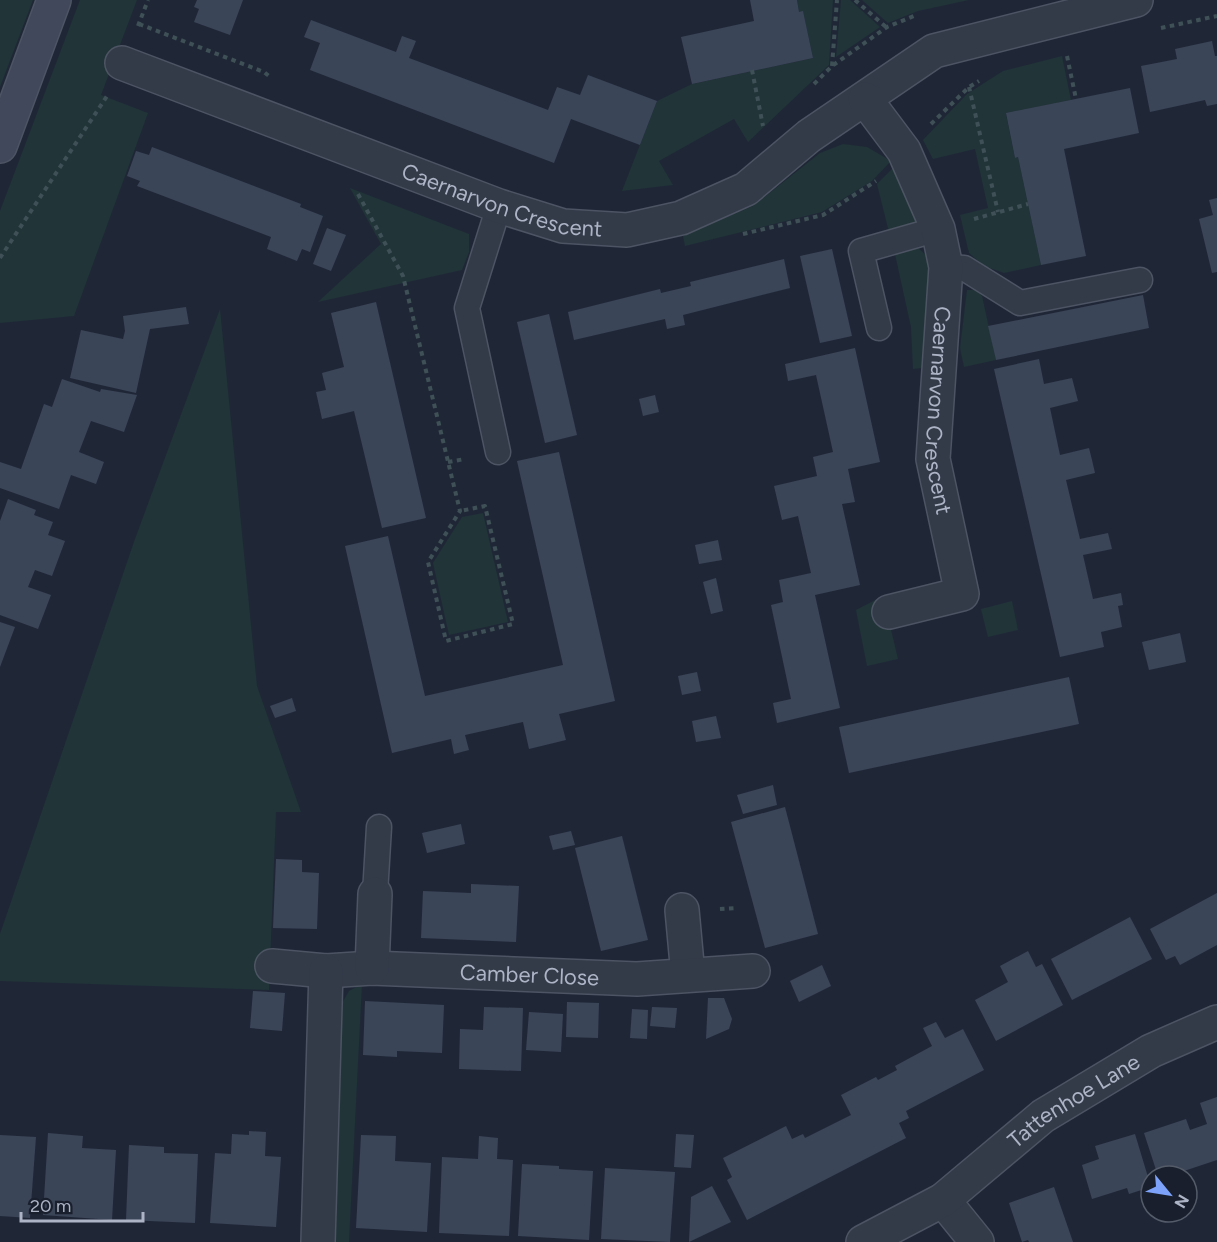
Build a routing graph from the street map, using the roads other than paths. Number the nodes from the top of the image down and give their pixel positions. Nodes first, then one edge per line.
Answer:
1 (54, 0) edge
2 (1136, 0) edge
3 (122, 63) road end
4 (865, 99) junction
5 (0, 146) edge
6 (499, 206) junction
7 (938, 229) junction
8 (946, 267) junction
9 (1140, 280) dead end
10 (879, 328) dead end
11 (498, 452) dead end
12 (889, 612) dead end
13 (379, 827) dead end
14 (375, 894) joint
15 (682, 910) dead end
16 (272, 966) dead end
17 (372, 968) junction
18 (326, 971) junction
19 (753, 971) dead end
20 (688, 975) junction
21 (1217, 1022) edge
22 (943, 1200) junction
23 (318, 1242) edge
24 (863, 1242) edge
25 (977, 1242) edge

1 - 5 main road
2 - 4 street, Caernarvon Crescent
3 - 6 street, Caernarvon Crescent
4 - 6 street, Caernarvon Crescent
4 - 7 street, Caernarvon Crescent
6 - 11 lane
7 - 8 street, Caernarvon Crescent
7 - 10 lane
8 - 9 lane
8 - 12 street, Caernarvon Crescent
13 - 14 lane
14 - 17 street
15 - 20 street
16 - 18 street, Camber Close
17 - 18 street, Camber Close
17 - 20 street, Camber Close
18 - 23 street
19 - 20 street, Camber Close
21 - 22 street, Tattenhoe Lane
22 - 24 street, Tattenhoe Lane
22 - 25 street

